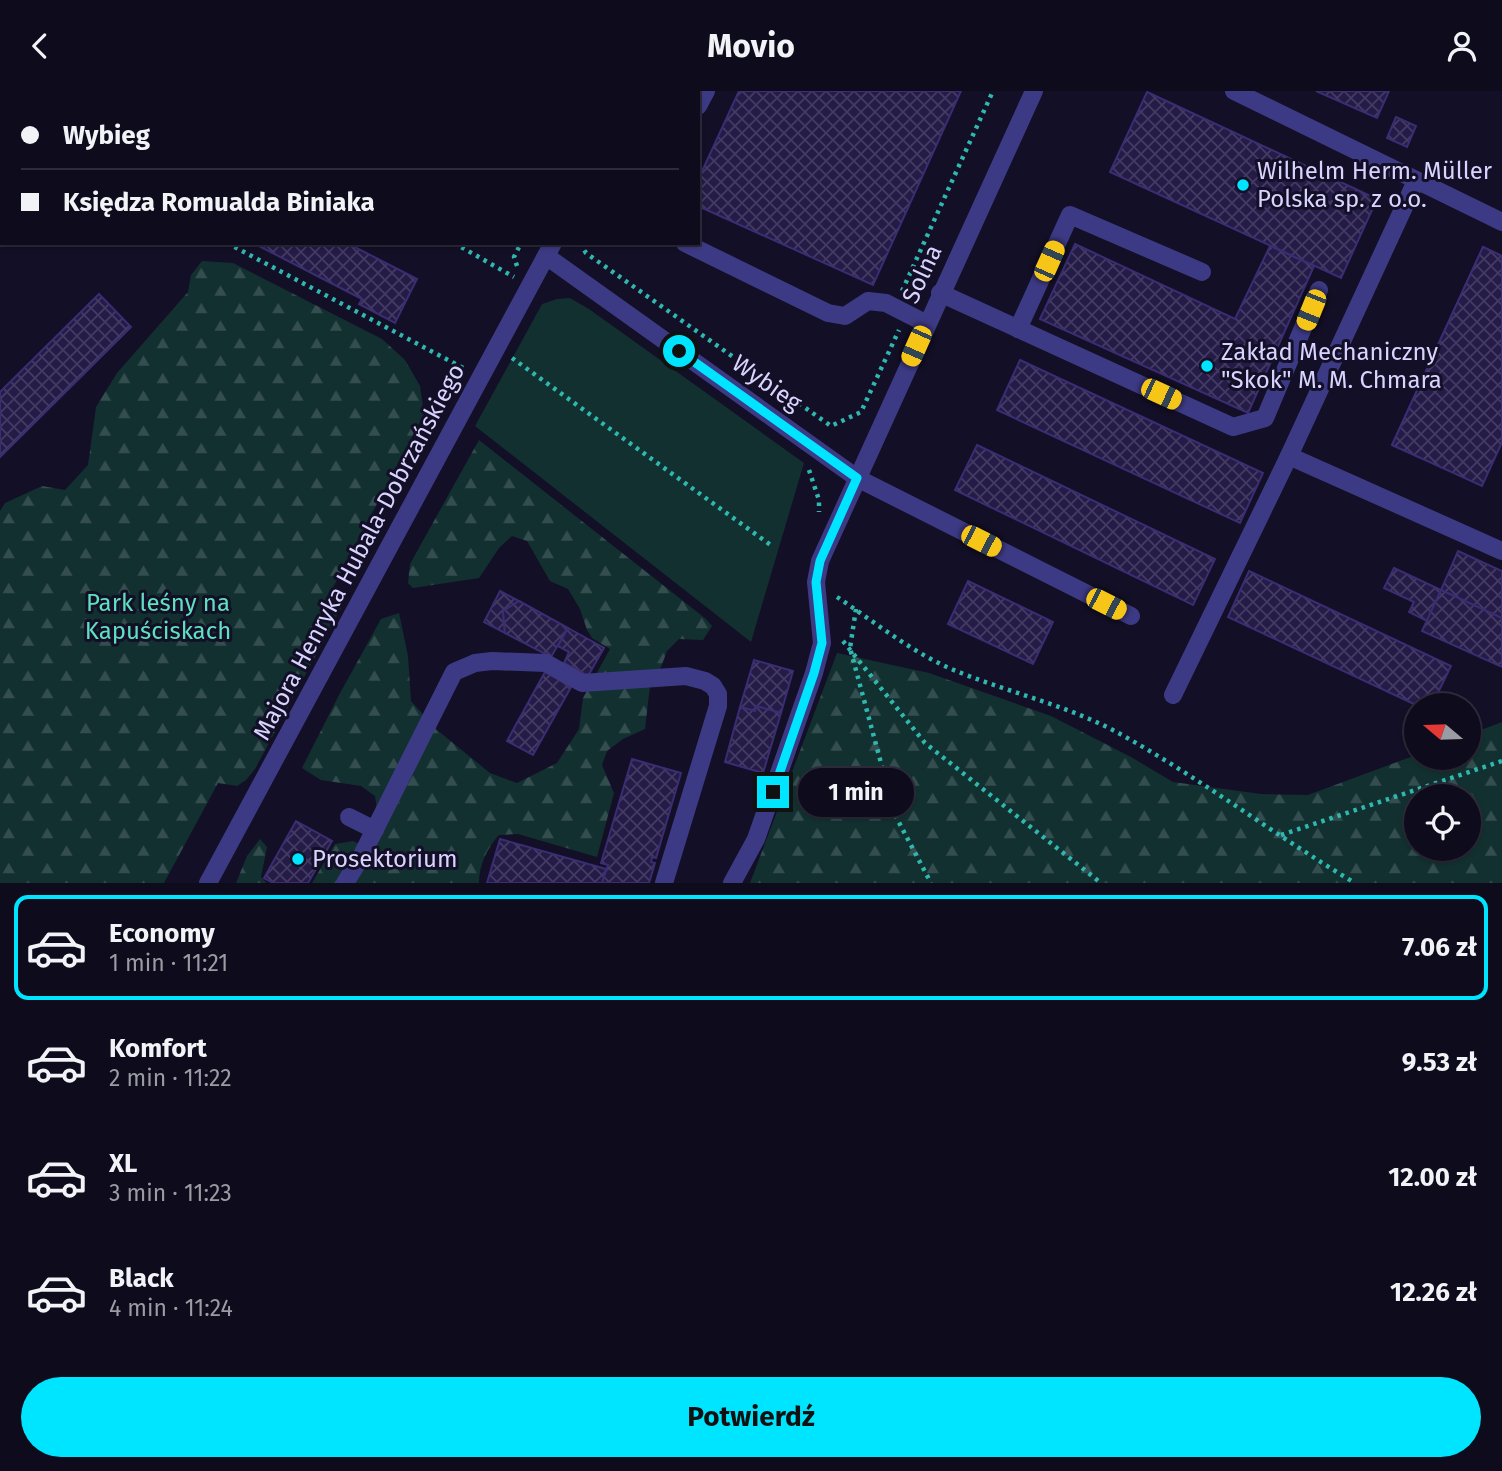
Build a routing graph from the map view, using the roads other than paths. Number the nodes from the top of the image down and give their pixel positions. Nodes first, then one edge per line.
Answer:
1 (1034, 91) edge
2 (1234, 91) edge
3 (1416, 181) junction
4 (1502, 222) edge
5 (689, 245) edge
6 (549, 250) edge
7 (1202, 272) dead end
8 (1318, 291) dead end
9 (940, 293) junction
10 (926, 324) junction
11 (1017, 329) junction
12 (1289, 456) junction
13 (857, 478) junction
14 (1502, 551) edge
15 (1131, 616) dead end
16 (1173, 695) dead end
17 (349, 817) dead end
18 (375, 830) junction
19 (208, 883) edge
20 (345, 883) edge
21 (664, 883) edge
22 (732, 883) edge

1 - 9 street, Solna
2 - 3 street
3 - 4 street
3 - 12 street
5 - 10 street
6 - 13 street, Wybieg
6 - 19 street, Majora Henryka Hubala-Dobrzańskiego
7 - 11 street
8 - 11 street
9 - 10 street, Solna
9 - 11 street
10 - 13 street, Solna
12 - 14 street
12 - 16 street
13 - 15 street, Wybieg
13 - 22 street, Solna
17 - 18 street
18 - 20 street
18 - 21 street

